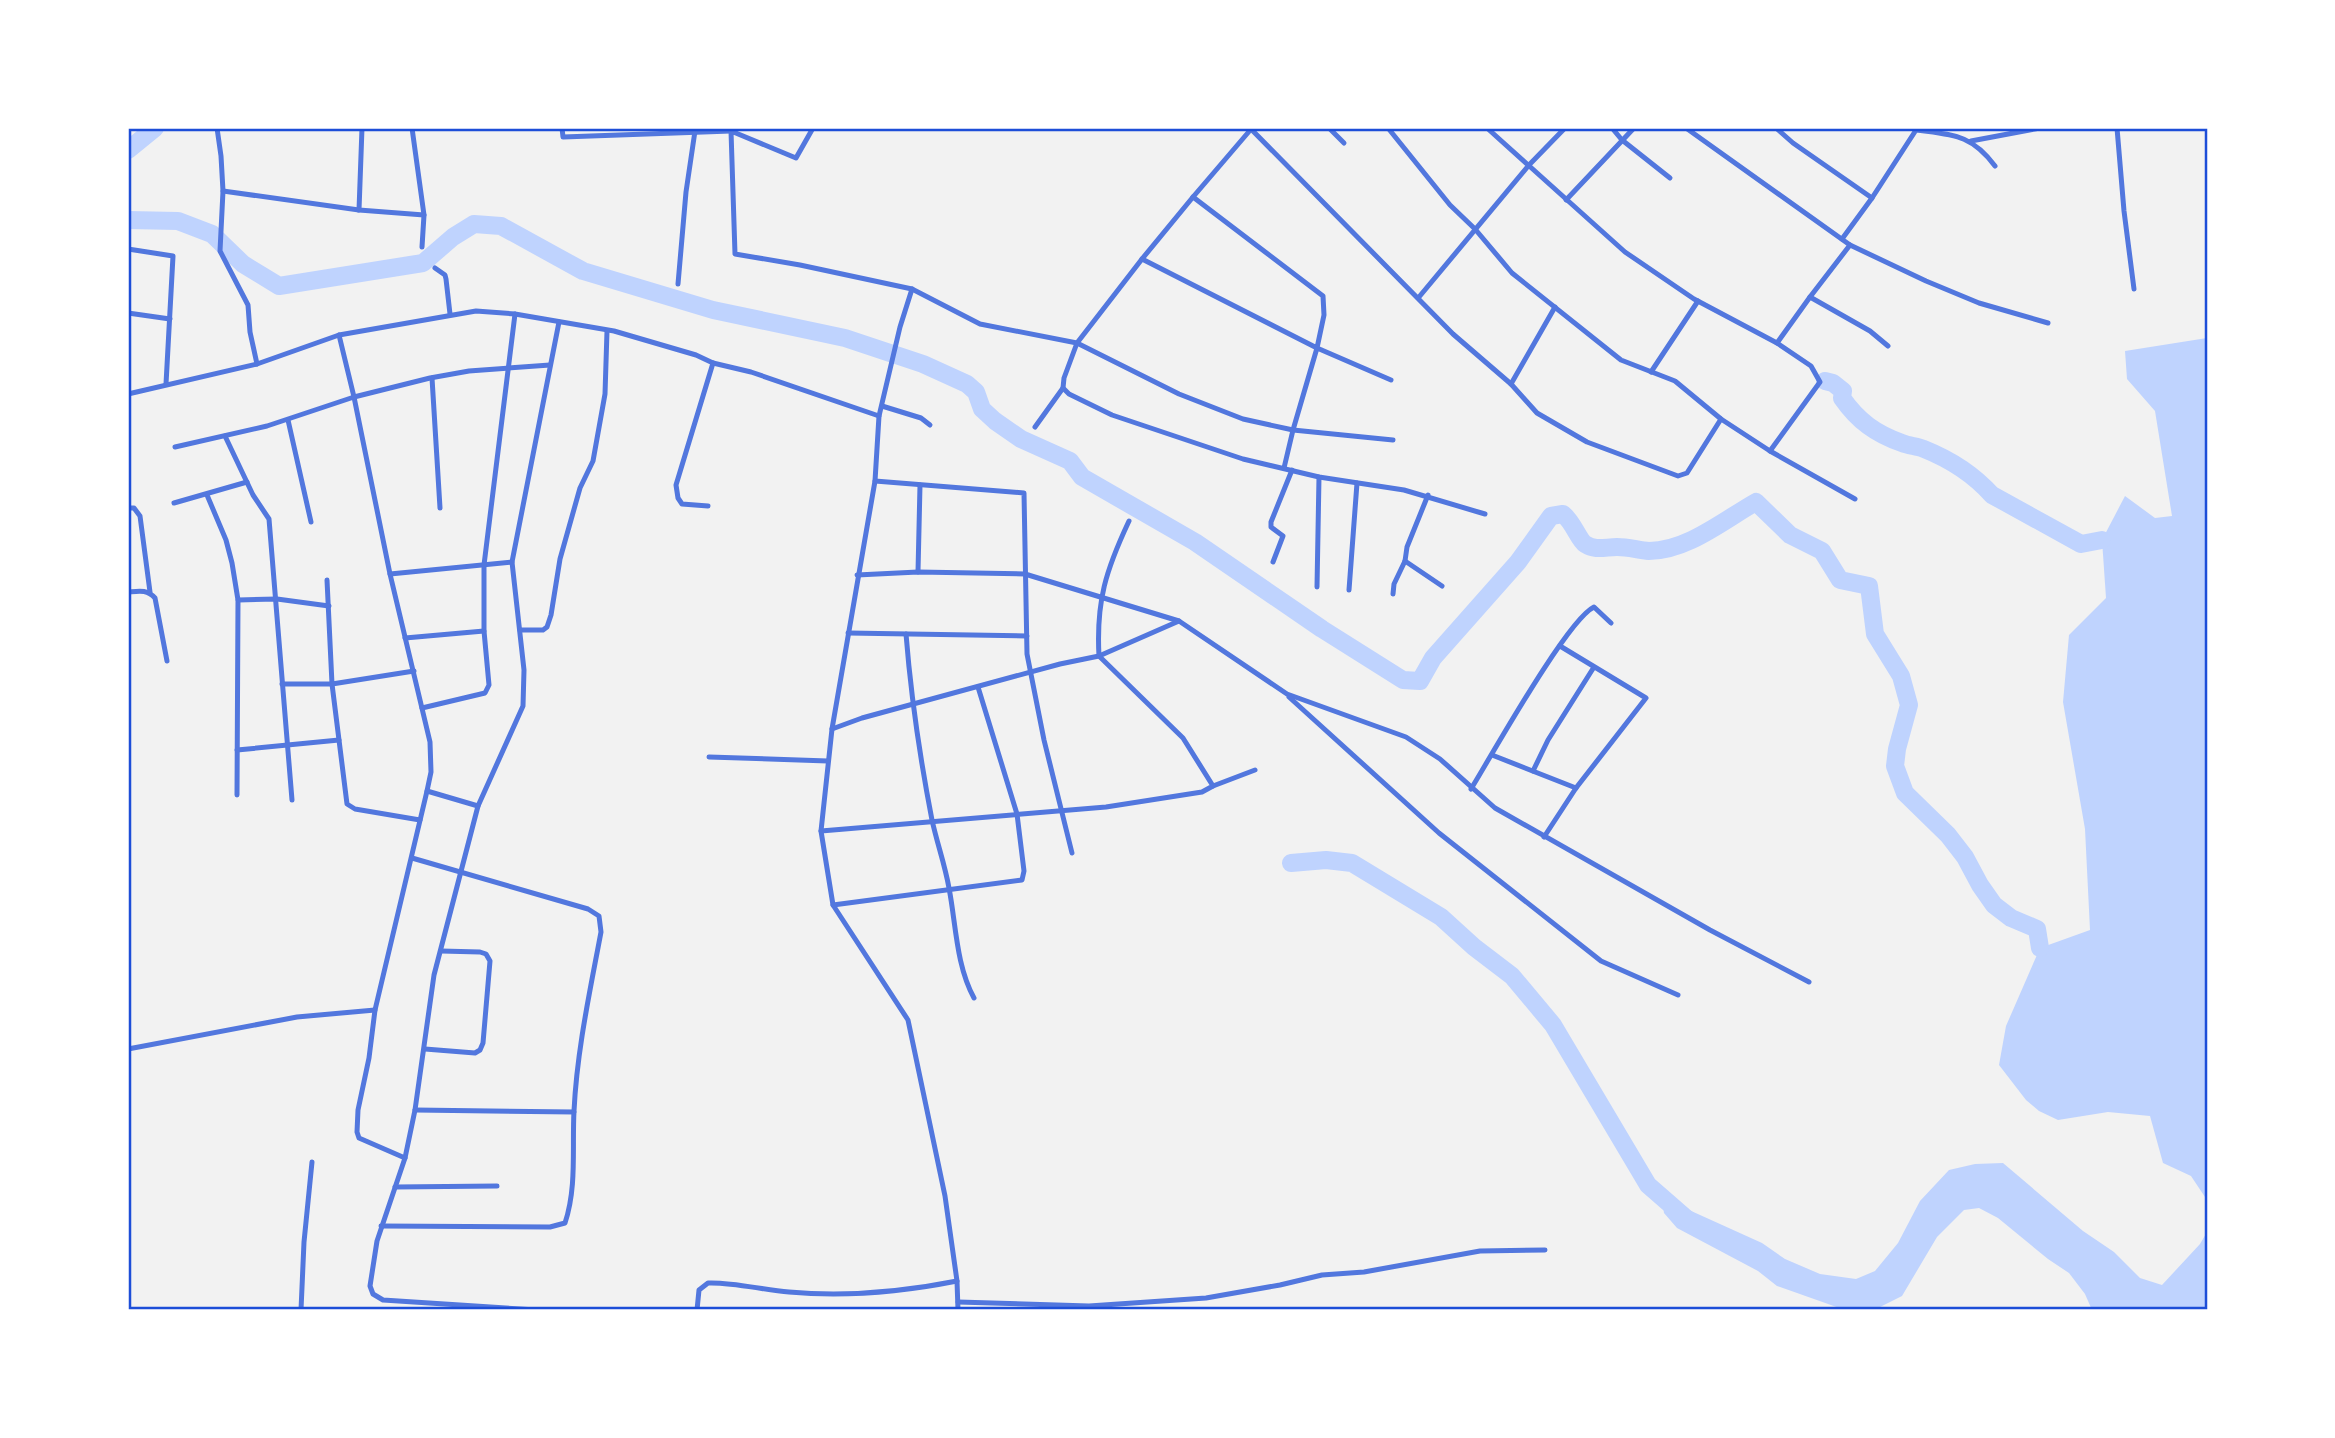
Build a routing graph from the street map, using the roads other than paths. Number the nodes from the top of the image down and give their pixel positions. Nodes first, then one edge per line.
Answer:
1 (217, 128) edge
2 (362, 128) edge
3 (412, 128) edge
4 (562, 128) edge
5 (813, 128) edge
6 (1251, 128) edge
7 (1329, 128) edge
8 (1388, 128) edge
9 (1487, 128) edge
10 (1564, 128) edge
11 (1612, 128) edge
12 (1634, 128) edge
13 (1686, 128) edge
14 (1776, 128) edge
15 (2040, 128) edge
16 (2117, 128) edge
17 (730, 129) edge
18 (1916, 129) edge
19 (695, 131) junction
20 (1622, 140) junction
21 (1970, 141) junction
22 (1344, 143) dead end
23 (1529, 166) junction
24 (1995, 166) dead end
25 (1670, 178) dead end
26 (222, 191) junction
27 (1194, 197) junction
28 (1872, 198) junction
29 (1566, 200) junction
30 (359, 210) junction
31 (424, 215) junction
32 (1475, 229) junction
33 (1842, 239) junction
34 (1850, 245) junction
35 (422, 247) dead end
36 (128, 249) edge
37 (1142, 259) junction
38 (435, 268) dead end
39 (678, 284) dead end
40 (912, 289) junction
41 (2134, 289) dead end
42 (1419, 297) junction
43 (1810, 297) junction
44 (1698, 301) junction
45 (1555, 307) junction
46 (128, 313) edge
47 (450, 314) junction
48 (515, 314) junction
49 (170, 319) junction
50 (559, 322) junction
51 (2048, 323) dead end
52 (607, 331) junction
53 (339, 335) junction
54 (1077, 343) junction
55 (1777, 343) junction
56 (1888, 346) dead end
57 (1317, 348) junction
58 (257, 363) junction
59 (713, 363) junction
60 (550, 365) junction
61 (508, 369) junction
62 (1651, 372) junction
63 (432, 378) junction
64 (1391, 380) dead end
65 (166, 384) junction
66 (1511, 384) junction
67 (1063, 388) junction
68 (128, 394) edge
69 (354, 397) junction
70 (882, 406) junction
71 (879, 416) junction
72 (1721, 419) junction
73 (288, 420) junction
74 (930, 425) dead end
75 (1035, 427) dead end
76 (1293, 430) junction
77 (225, 436) junction
78 (1393, 440) dead end
79 (175, 447) dead end
80 (1770, 451) junction
81 (1284, 468) junction
82 (1292, 470) junction
83 (1319, 477) junction
84 (875, 481) junction
85 (247, 482) junction
86 (1357, 483) junction
87 (920, 485) junction
88 (207, 495) junction
89 (1428, 495) junction
90 (1854, 499) dead end
91 (174, 503) dead end
92 (708, 506) dead end
93 (128, 508) edge
94 (440, 508) dead end
95 (1485, 514) dead end
96 (1129, 521) dead end
97 (312, 522) dead end
98 (1405, 561) junction
99 (512, 562) junction
100 (1273, 562) dead end
101 (484, 565) junction
102 (918, 572) junction
103 (390, 574) junction
104 (1025, 574) junction
105 (857, 575) junction
106 (327, 580) dead end
107 (1441, 586) dead end
108 (1317, 587) dead end
109 (1349, 590) dead end
110 (128, 592) edge
111 (150, 593) junction
112 (1393, 594) dead end
113 (1100, 596) junction
114 (277, 599) junction
115 (238, 600) junction
116 (329, 606) junction
117 (1179, 621) junction
118 (1611, 623) dead end
119 (484, 631) junction
120 (520, 631) junction
121 (848, 633) junction
122 (906, 634) junction
123 (1027, 636) junction
124 (405, 638) junction
125 (1560, 646) junction
126 (1099, 656) junction
127 (167, 661) dead end
128 (1594, 667) junction
129 (414, 671) junction
130 (1030, 672) junction
131 (282, 684) junction
132 (332, 684) junction
133 (978, 687) junction
134 (1287, 694) junction
135 (912, 705) junction
136 (422, 708) junction
137 (832, 729) junction
138 (339, 740) junction
139 (286, 744) junction
140 (237, 750) junction
141 (1492, 755) junction
142 (709, 757) dead end
143 (828, 761) junction
144 (1255, 770) dead end
145 (1533, 771) junction
146 (1213, 786) junction
147 (1577, 788) junction
148 (1471, 789) junction
149 (427, 791) junction
150 (237, 795) dead end
151 (292, 800) dead end
152 (478, 806) junction
153 (1062, 810) junction
154 (1017, 814) junction
155 (420, 820) junction
156 (933, 822) junction
157 (821, 831) junction
158 (1544, 837) junction
159 (1072, 853) dead end
160 (412, 858) junction
161 (461, 872) junction
162 (949, 888) junction
163 (833, 905) junction
164 (441, 951) junction
165 (1809, 982) dead end
166 (1678, 995) dead end
167 (974, 998) dead end
168 (375, 1010) junction
169 (128, 1049) edge
170 (425, 1049) junction
171 (415, 1111) junction
172 (574, 1112) junction
173 (405, 1158) junction
174 (312, 1162) dead end
175 (497, 1186) dead end
176 (394, 1187) junction
177 (382, 1226) junction
178 (1545, 1250) dead end
179 (957, 1281) junction
180 (958, 1302) junction
181 (301, 1310) edge
182 (536, 1310) edge
183 (697, 1310) edge
184 (958, 1310) edge

1 - 26 street
2 - 30 street
3 - 31 street
4 - 19 street
5 - 17 street
6 - 27 street
6 - 42 street
7 - 22 street
8 - 32 street
9 - 23 street
10 - 23 street
11 - 20 street
12 - 20 street
13 - 33 street
14 - 28 street
15 - 21 street
16 - 41 street
17 - 19 street
17 - 40 street
18 - 21 street
18 - 28 street
19 - 39 street
20 - 25 street
20 - 29 street
21 - 24 street
23 - 29 street
23 - 32 street
26 - 30 street
26 - 58 street
27 - 37 street
27 - 57 street
28 - 33 street
29 - 44 street
30 - 31 street
31 - 35 street
32 - 42 street
32 - 45 street
33 - 34 street
34 - 43 street
34 - 51 street
36 - 49 street
37 - 54 street
37 - 57 street
38 - 47 street
40 - 54 street
40 - 70 street
42 - 66 street
43 - 55 street
43 - 56 street
44 - 55 street
44 - 62 street
45 - 62 street
45 - 66 street
46 - 49 street
47 - 48 street
47 - 53 street
48 - 50 street
48 - 61 street
49 - 65 street
50 - 52 street
50 - 60 street
52 - 59 street
52 - 120 street
53 - 58 street
53 - 69 street
54 - 67 street
54 - 76 street
55 - 80 street
57 - 64 street
57 - 76 street
58 - 65 street
59 - 71 street
59 - 92 street
60 - 61 street
60 - 99 street
61 - 63 street
61 - 101 street
62 - 72 street
63 - 69 street
63 - 94 street
65 - 68 street
66 - 72 street
67 - 75 street
67 - 81 street
69 - 73 street
69 - 103 street
70 - 71 street
70 - 74 street
71 - 84 street
72 - 80 street
73 - 77 street
73 - 97 street
76 - 78 street
76 - 81 street
77 - 79 street
77 - 85 street
80 - 90 street
81 - 82 street
82 - 83 street
82 - 100 street
83 - 86 street
83 - 108 street
84 - 87 street
84 - 105 street
85 - 88 street
85 - 114 street
86 - 89 street
86 - 109 street
87 - 102 street
87 - 104 street
88 - 91 street
88 - 115 street
89 - 95 street
89 - 98 street
93 - 111 street
96 - 113 street
98 - 107 street
98 - 112 street
99 - 101 street
99 - 120 street
101 - 103 street
101 - 119 street
102 - 104 street
102 - 105 street
103 - 124 street
104 - 113 street
104 - 123 street
105 - 121 street
106 - 116 street
110 - 111 street
111 - 127 street
113 - 117 street
113 - 126 street
114 - 115 street
114 - 116 street
114 - 131 street
115 - 140 street
116 - 132 street
117 - 126 street
117 - 134 street
118 - 125 street
119 - 124 street
119 - 136 street
120 - 152 street
121 - 122 street
121 - 137 street
122 - 123 street
122 - 135 street
123 - 130 street
124 - 129 street
125 - 128 street
125 - 141 street
126 - 130 street
126 - 146 street
128 - 145 street
128 - 147 street
129 - 132 street
129 - 136 street
130 - 133 street
130 - 153 street
131 - 132 street
131 - 139 street
132 - 138 street
133 - 135 street
133 - 154 street
134 - 148 street
134 - 166 street
135 - 137 street
135 - 156 street
136 - 149 street
137 - 143 street
138 - 139 street
138 - 155 street
139 - 140 street
139 - 151 street
140 - 150 street
141 - 145 street
141 - 148 street
142 - 143 street
143 - 157 street
144 - 146 street
145 - 147 street
146 - 153 street
147 - 158 street
148 - 158 street
149 - 152 street
149 - 155 street
152 - 161 street
153 - 154 street
153 - 159 street
154 - 156 street
154 - 162 street
155 - 160 street
156 - 157 street
156 - 162 street
157 - 163 street
158 - 165 street
160 - 161 street
160 - 168 street
161 - 164 street
161 - 172 street
162 - 163 street
162 - 167 street
163 - 179 street
164 - 170 street
164 - 170 street
168 - 169 street
168 - 173 street
170 - 171 street
171 - 172 street
171 - 173 street
172 - 177 street
173 - 176 street
174 - 181 street
175 - 176 street
176 - 177 street
177 - 182 street
178 - 180 street
179 - 180 street
179 - 183 street
180 - 184 street

